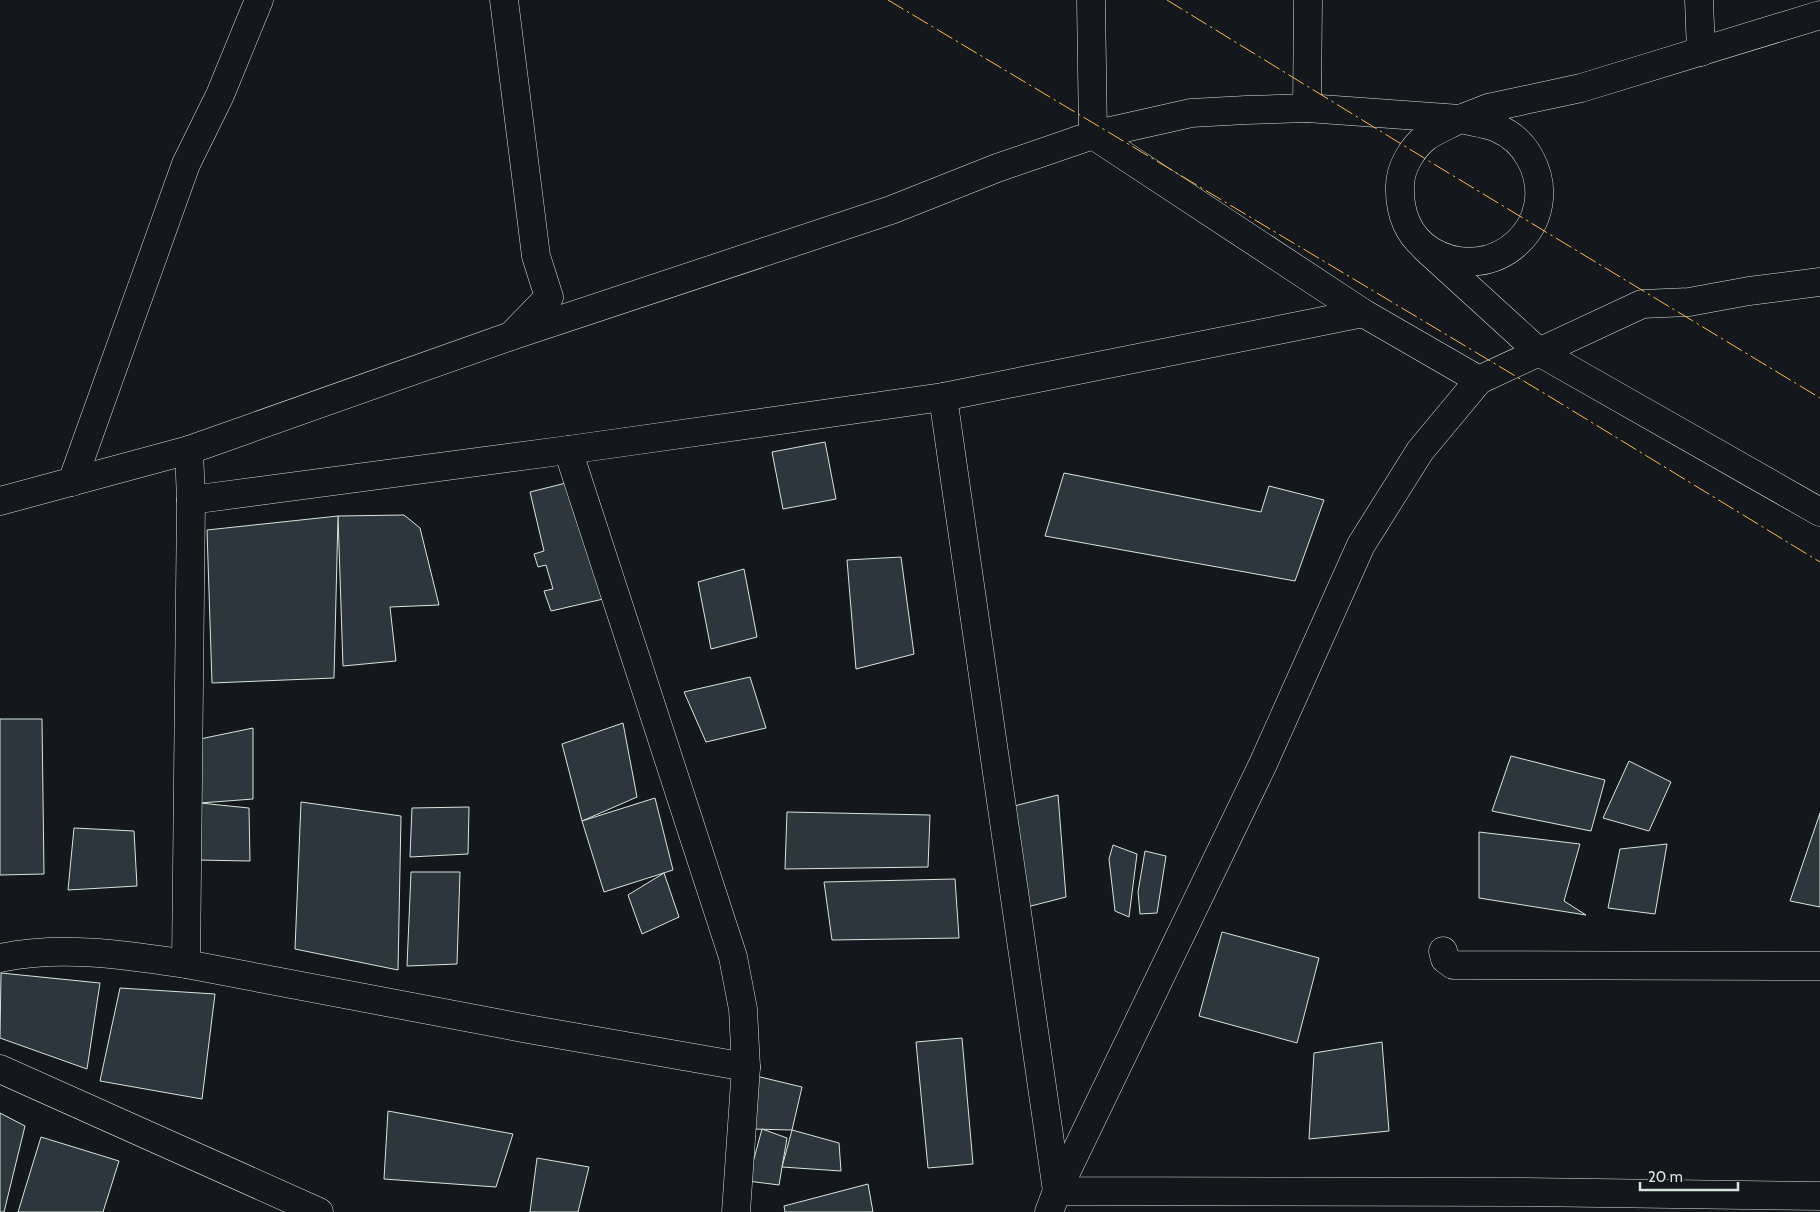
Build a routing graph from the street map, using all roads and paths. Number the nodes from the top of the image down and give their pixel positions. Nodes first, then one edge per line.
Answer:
1 (259, 0) edge
2 (504, 0) edge
3 (1091, 0) edge
4 (1308, 0) edge
5 (1699, 0) edge
6 (1820, 15) edge
7 (1701, 52) junction
8 (1307, 108) junction
9 (1460, 120) junction
10 (1094, 135) junction
11 (1425, 248) junction
12 (1820, 282) edge
13 (1363, 313) junction
14 (511, 336) junction
15 (1540, 352) junction
16 (1478, 380) junction
17 (943, 397) junction
18 (189, 450) junction
19 (568, 450) junction
20 (72, 482) junction
21 (191, 500) junction
22 (0, 501) edge
23 (1820, 512) edge
24 (1443, 952) dead end
25 (0, 958) edge
26 (186, 964) junction
27 (1820, 966) edge
28 (746, 1067) junction
29 (0, 1069) edge
30 (1820, 1196) edge
31 (1053, 1201) edge
32 (1525, 1202) edge
33 (318, 1212) edge
34 (736, 1212) edge

1 - 20 street
2 - 14 street
3 - 10 street
4 - 8 street
5 - 7 street
6 - 7 street
7 - 9 street
8 - 9 street
8 - 10 street
9 - 11 street
9 - 11 street
10 - 13 street
10 - 14 street
11 - 15 street
12 - 15 street
13 - 16 street
13 - 17 street
14 - 18 street
15 - 16 street
15 - 23 street
16 - 31 street
17 - 19 street
17 - 31 street
18 - 20 street
18 - 21 street
19 - 21 street
19 - 28 street
20 - 22 street
21 - 26 street
24 - 27 street
25 - 26 street
26 - 28 street
28 - 34 street
29 - 33 street
30 - 32 street
31 - 32 street

